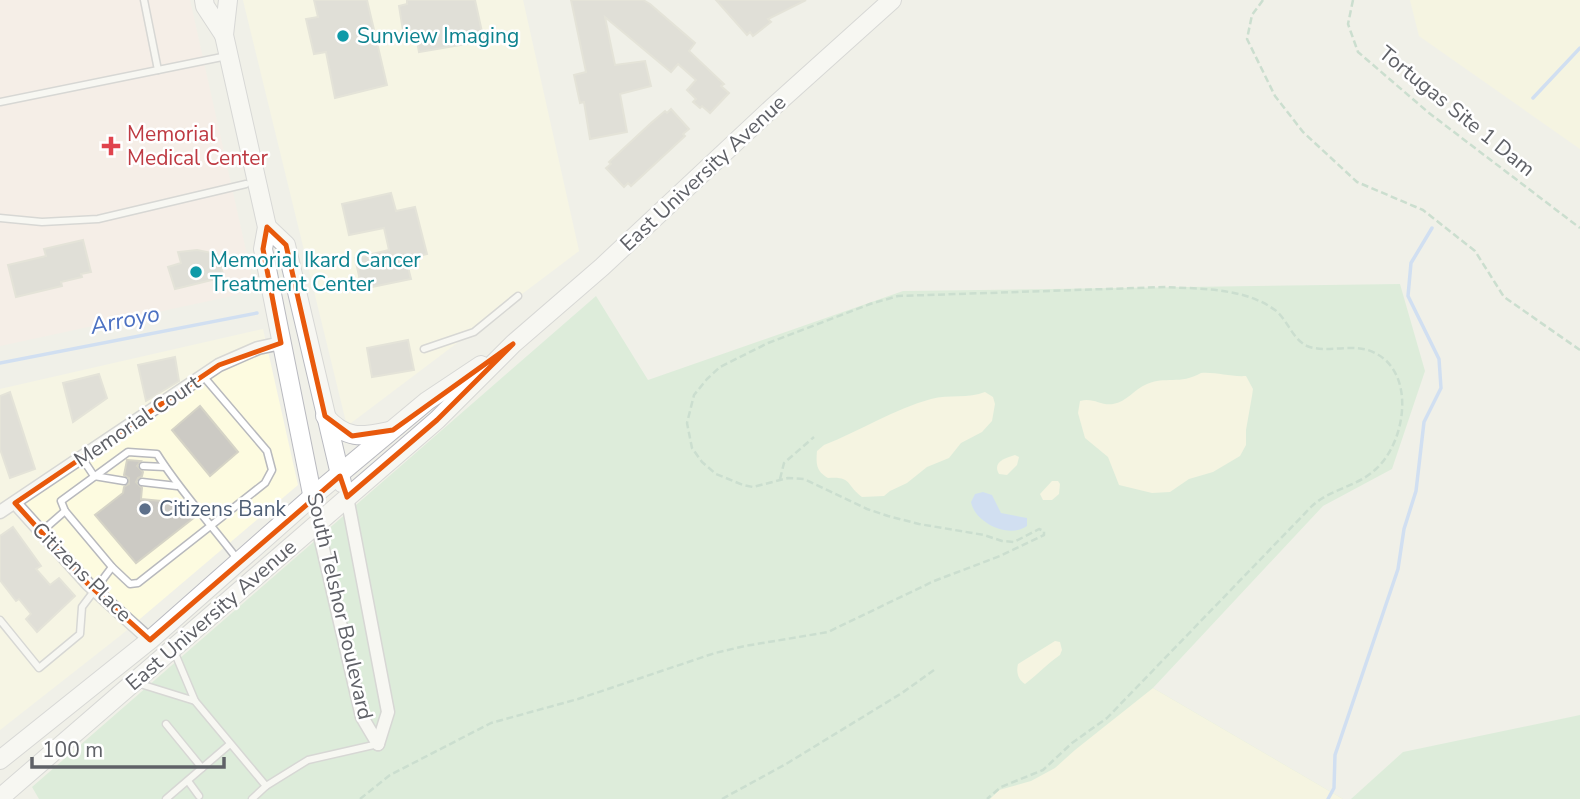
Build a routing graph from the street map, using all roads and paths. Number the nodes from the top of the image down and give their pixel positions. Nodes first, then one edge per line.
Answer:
1 (144, 0) edge
2 (228, 0) edge
3 (892, 0) edge
4 (1263, 0) edge
5 (1353, 0) edge
6 (205, 3) edge
7 (225, 35) junction
8 (229, 56) junction
9 (158, 70) junction
10 (0, 102) edge
11 (246, 184) dead end
12 (0, 218) edge
13 (267, 227) junction
14 (1580, 228) edge
15 (517, 296) dead end
16 (281, 343) junction
17 (513, 344) junction
18 (424, 349) dead end
19 (1580, 350) edge
20 (203, 376) junction
21 (325, 416) junction
22 (393, 430) junction
23 (814, 438) dead end
24 (82, 458) junction
25 (112, 463) junction
26 (125, 464) dead end
27 (143, 466) dead end
28 (165, 467) junction
29 (340, 475) junction
30 (94, 476) junction
31 (779, 480) junction
32 (124, 481) dead end
33 (142, 482) dead end
34 (177, 486) junction
35 (313, 496) junction
36 (347, 497) junction
37 (15, 503) junction
38 (65, 510) junction
39 (0, 512) edge
40 (317, 523) junction
41 (212, 525) junction
42 (41, 531) junction
43 (239, 561) junction
44 (112, 567) junction
45 (95, 590) junction
46 (0, 620) edge
47 (150, 640) junction
48 (173, 649) junction
49 (934, 670) dead end
50 (135, 682) junction
51 (195, 701) junction
52 (166, 724) dead end
53 (230, 744) junction
54 (378, 744) junction
55 (0, 760) edge
56 (202, 768) junction
57 (188, 781) junction
58 (266, 786) junction
59 (175, 796) edge
60 (199, 796) dead end
61 (0, 798) edge
62 (166, 799) edge
63 (253, 799) edge
64 (360, 799) edge
65 (722, 799) edge
66 (987, 799) edge

1 - 9 lane
2 - 7 main road, South Telshor Boulevard
3 - 17 main road, East University Avenue
4 - 19 path
5 - 14 path, Tortugas Site 1 Dam
6 - 7 main road
7 - 8 main road, South Telshor Boulevard
8 - 9 lane
8 - 13 main road, South Telshor Boulevard
9 - 10 lane
11 - 12 lane
13 - 16 main road, South Telshor Boulevard
13 - 21 main road, South Telshor Boulevard
15 - 18 lane
16 - 20 street, Memorial Court
16 - 35 main road, South Telshor Boulevard
17 - 22 main road, East University Avenue
17 - 36 main road, East University Avenue
20 - 24 street, Memorial Court
20 - 41 lane
21 - 22 main road
21 - 29 main road, South Telshor Boulevard
22 - 29 main road, East University Avenue
23 - 31 path
24 - 30 lane
24 - 37 street, Memorial Court
25 - 26 lane
25 - 28 lane
25 - 30 lane
27 - 28 lane
28 - 34 lane
29 - 35 main road, East University Avenue
29 - 36 main road, South Telshor Boulevard
30 - 32 lane
30 - 38 lane
31 - 64 path
31 - 66 path
33 - 34 lane
34 - 41 lane
35 - 40 main road, South Telshor Boulevard
35 - 43 main road, East University Avenue
36 - 40 main road, East University Avenue
36 - 54 street, South Telshor Boulevard
37 - 39 street, Memorial Court
37 - 42 street, Citizens Place
38 - 42 lane
38 - 44 lane
40 - 48 main road, East University Avenue
40 - 54 street, South Telshor Boulevard
41 - 43 lane
41 - 44 lane
42 - 45 street, Citizens Place
43 - 47 main road, East University Avenue
44 - 45 lane
45 - 46 lane
45 - 47 street, Citizens Place
47 - 55 main road, East University Avenue
48 - 50 main road, East University Avenue
48 - 51 lane
49 - 65 path
50 - 51 lane
50 - 61 main road, East University Avenue
51 - 53 lane
52 - 56 lane
53 - 56 lane
53 - 58 lane
54 - 58 lane
56 - 57 lane
57 - 59 lane
57 - 60 lane
58 - 63 lane
59 - 62 lane

